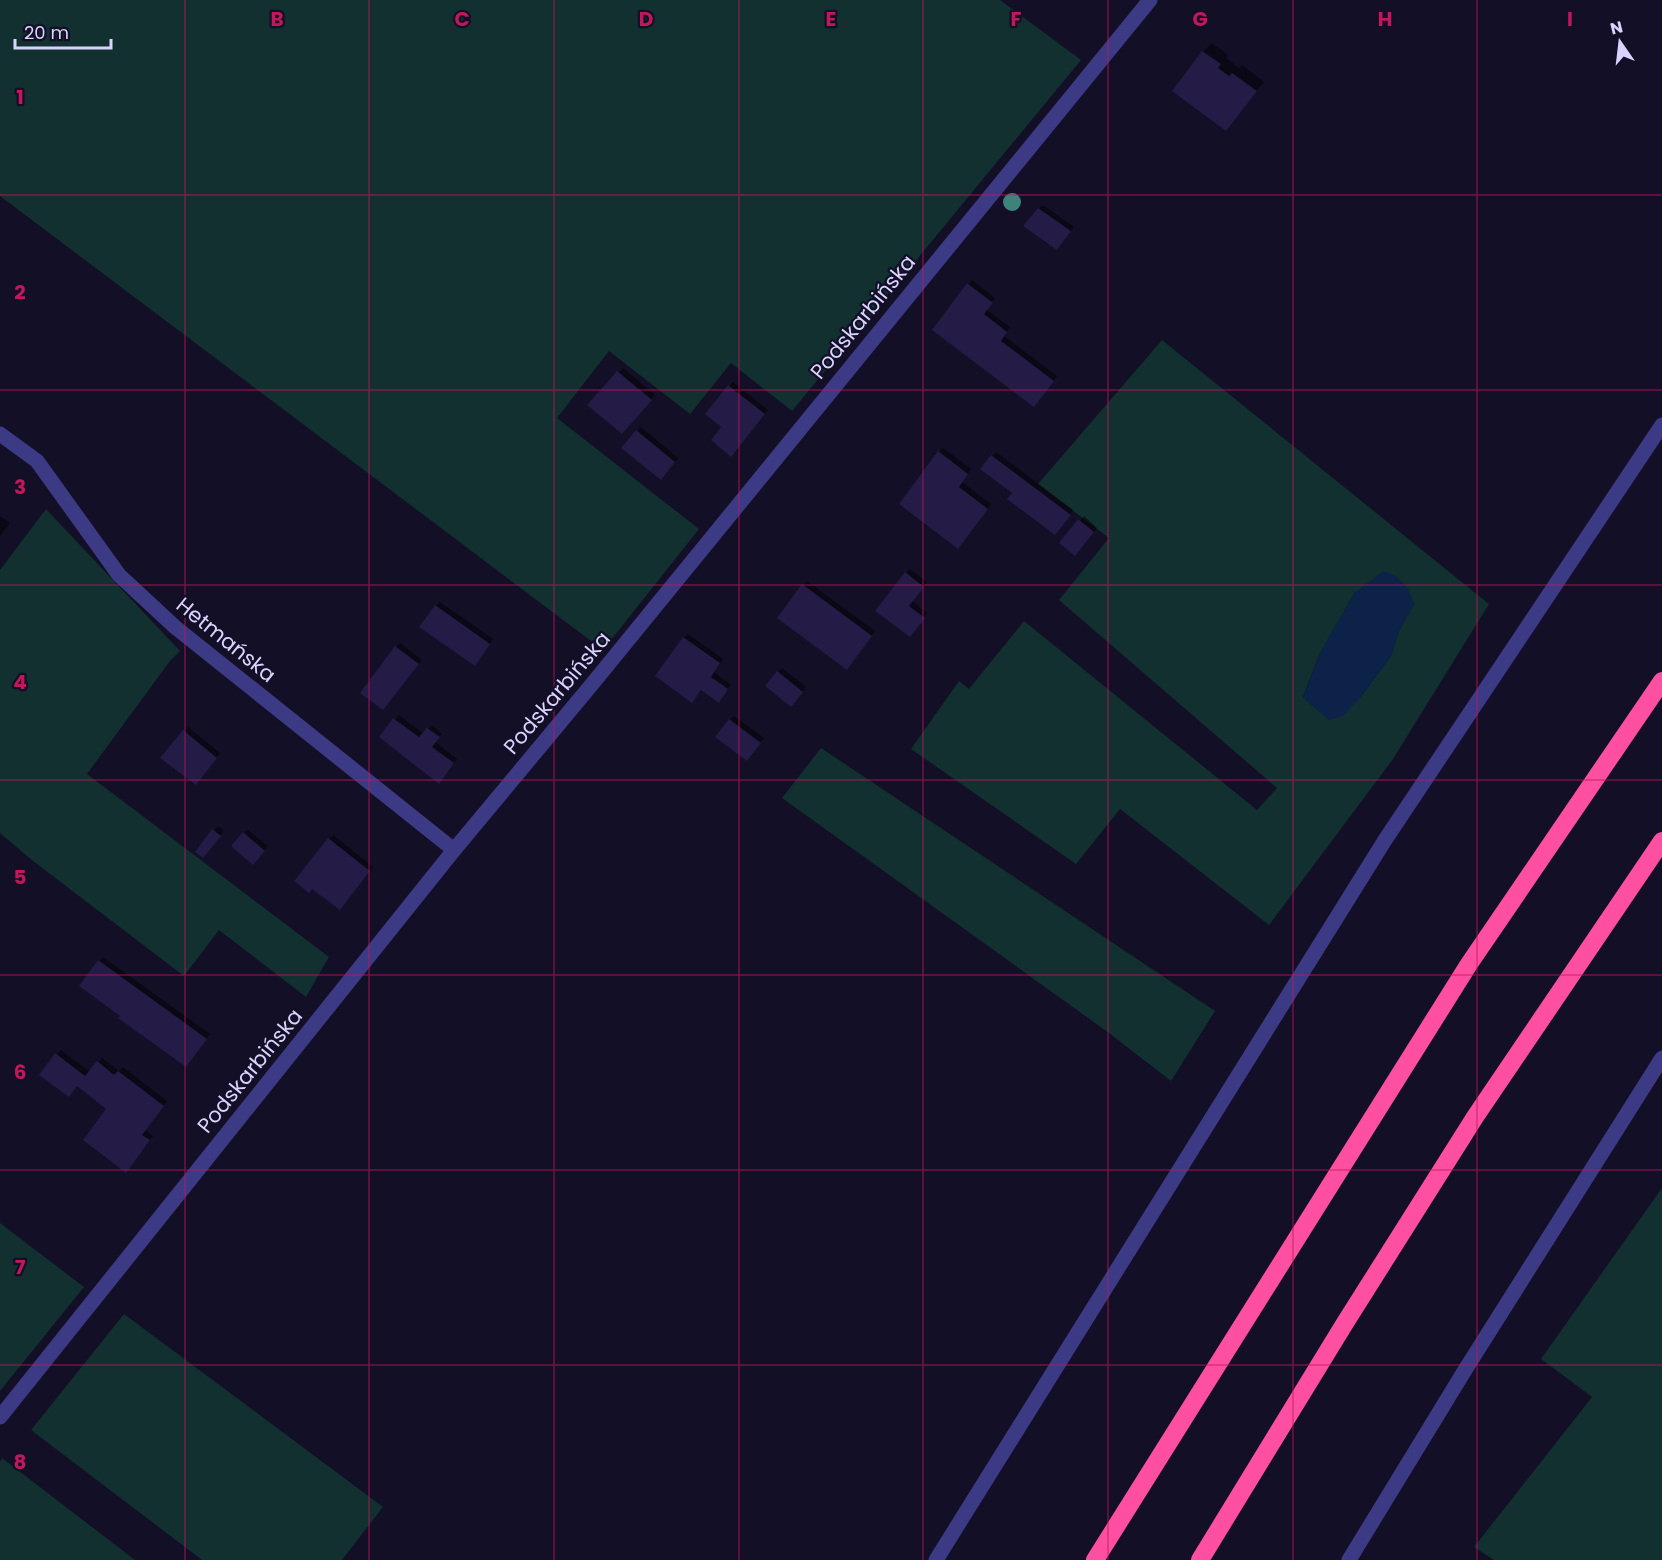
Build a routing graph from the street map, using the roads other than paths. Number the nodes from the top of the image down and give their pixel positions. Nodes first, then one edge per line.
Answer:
1 (1150, 0) edge
2 (1662, 425) edge
3 (0, 434) edge
4 (1662, 681) edge
5 (1662, 841) edge
6 (454, 850) junction
7 (1662, 1058) edge
8 (0, 1417) edge
9 (936, 1560) edge
10 (1095, 1560) edge
11 (1200, 1560) edge
12 (1349, 1560) edge

1 - 6 street, Podskarbińska
2 - 9 street
3 - 6 street, Hetmańska
4 - 10 highway
5 - 11 highway
6 - 8 street, Podskarbińska
7 - 12 street

